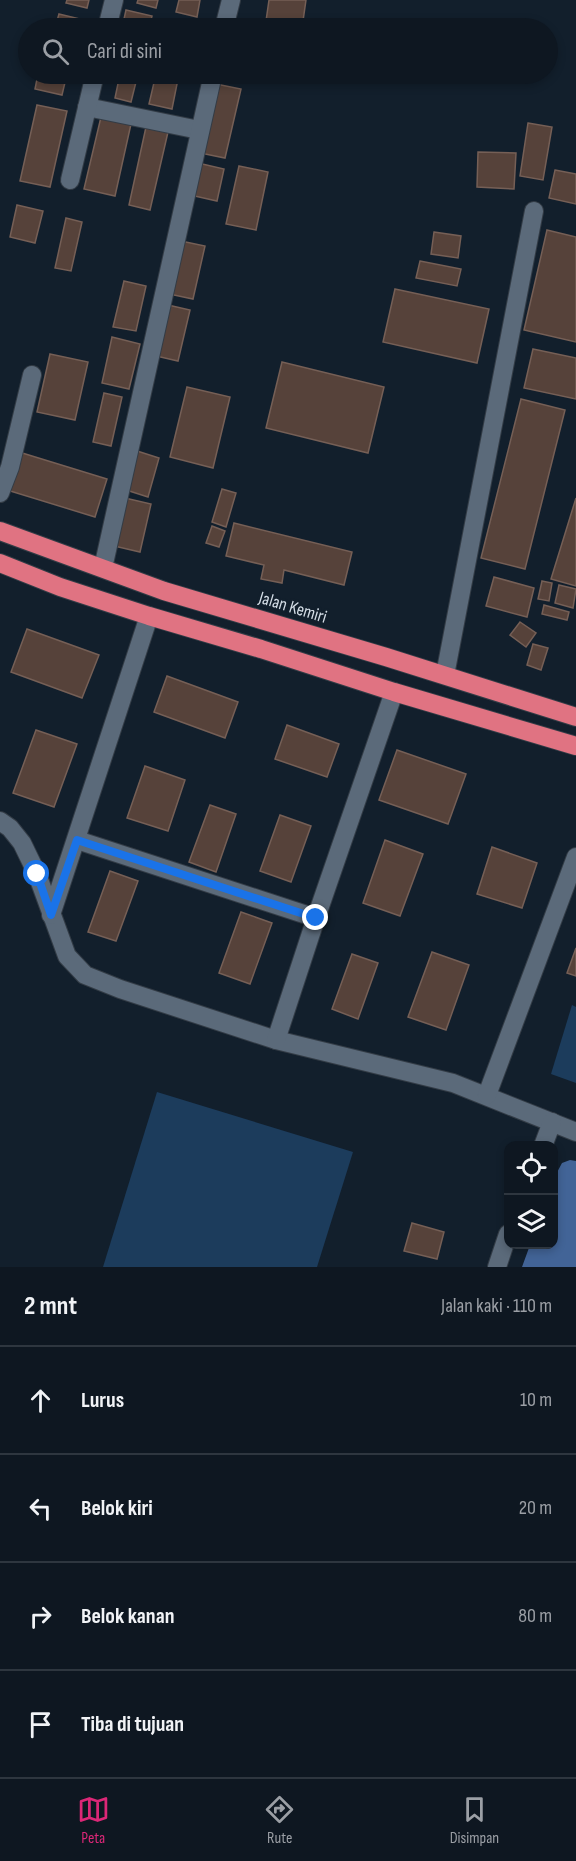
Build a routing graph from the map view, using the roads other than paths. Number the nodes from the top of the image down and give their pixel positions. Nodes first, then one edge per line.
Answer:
1 (114, 0) edge
2 (231, 0) edge
3 (110, 18) edge
4 (226, 18) edge
5 (93, 84) edge
6 (210, 84) edge
7 (87, 107) junction
8 (199, 130) junction
9 (70, 180) dead end
10 (534, 211) dead end
11 (32, 375) dead end
12 (0, 494) edge
13 (0, 531) edge
14 (0, 563) edge
15 (103, 568) junction
16 (149, 616) junction
17 (446, 675) junction
18 (394, 692) junction
19 (576, 717) edge
20 (576, 746) edge
21 (0, 821) edge
22 (77, 840) junction
23 (576, 857) edge
24 (51, 915) junction
25 (316, 918) junction
26 (276, 1040) junction
27 (487, 1095) junction
28 (552, 1122) junction
29 (576, 1132) edge
30 (545, 1141) edge
31 (504, 1245) edge
32 (497, 1267) edge

1 - 3 street
2 - 4 street
5 - 7 street
6 - 8 street
7 - 8 street
7 - 9 street
8 - 15 street
10 - 17 street
11 - 12 street
13 - 15 highway, Jalan Kemiri
14 - 16 highway
15 - 17 highway, Jalan Kemiri
16 - 18 highway
16 - 22 street
17 - 19 highway, Jalan Kemiri
18 - 20 highway
18 - 25 street
21 - 24 street
22 - 24 street
22 - 25 street
23 - 27 street
24 - 26 street
25 - 26 street
26 - 27 street
27 - 28 street
28 - 29 street
28 - 30 street
31 - 32 street

